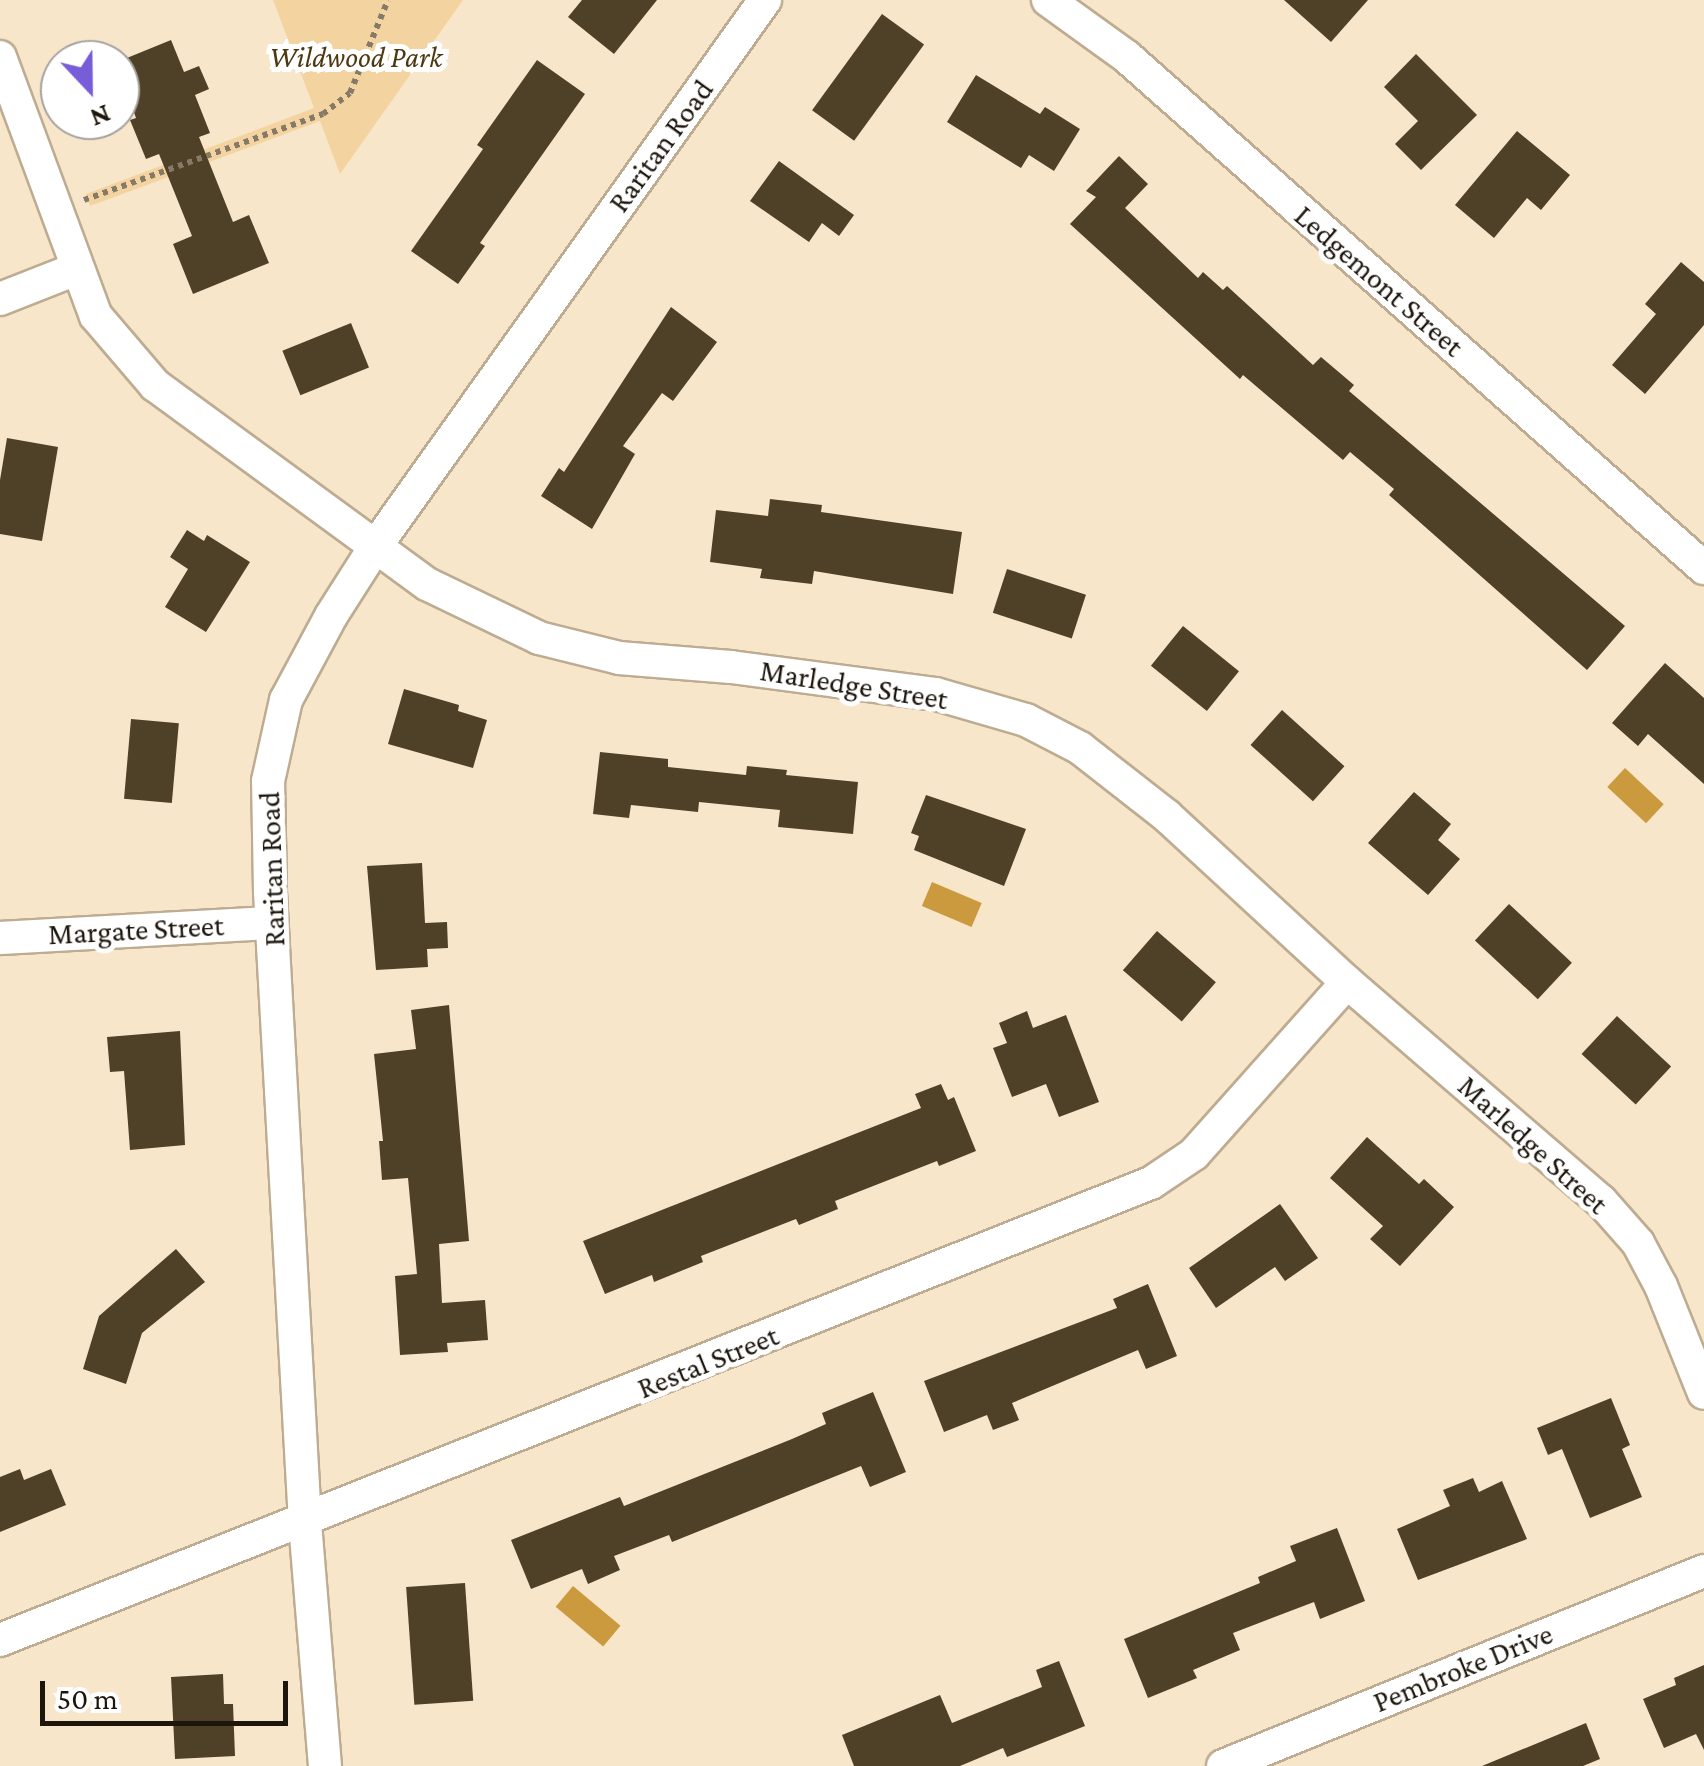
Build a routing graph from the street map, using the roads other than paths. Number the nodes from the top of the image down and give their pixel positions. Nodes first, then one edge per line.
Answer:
1 (765, 0) edge
2 (1048, 0) edge
3 (0, 57) edge
4 (76, 269) junction
5 (0, 299) edge
6 (375, 547) junction
7 (1704, 568) edge
8 (272, 923) junction
9 (0, 938) edge
10 (1346, 982) junction
11 (1704, 1393) edge
12 (305, 1522) junction
13 (1704, 1571) edge
14 (0, 1640) edge
15 (325, 1766) edge
16 (1223, 1766) edge

1 - 6 street, Raritan Road
2 - 7 street, Ledgemont Street
3 - 4 street, Marledge Street
4 - 5 street
4 - 6 street, Marledge Street
6 - 8 street, Raritan Road
6 - 10 street, Marledge Street
8 - 9 street, Margate Street
8 - 12 street, Raritan Road
10 - 11 street, Marledge Street
10 - 12 street, Restal Street
12 - 14 street, Restal Street
12 - 15 street, Raritan Road
13 - 16 street, Pembroke Drive

